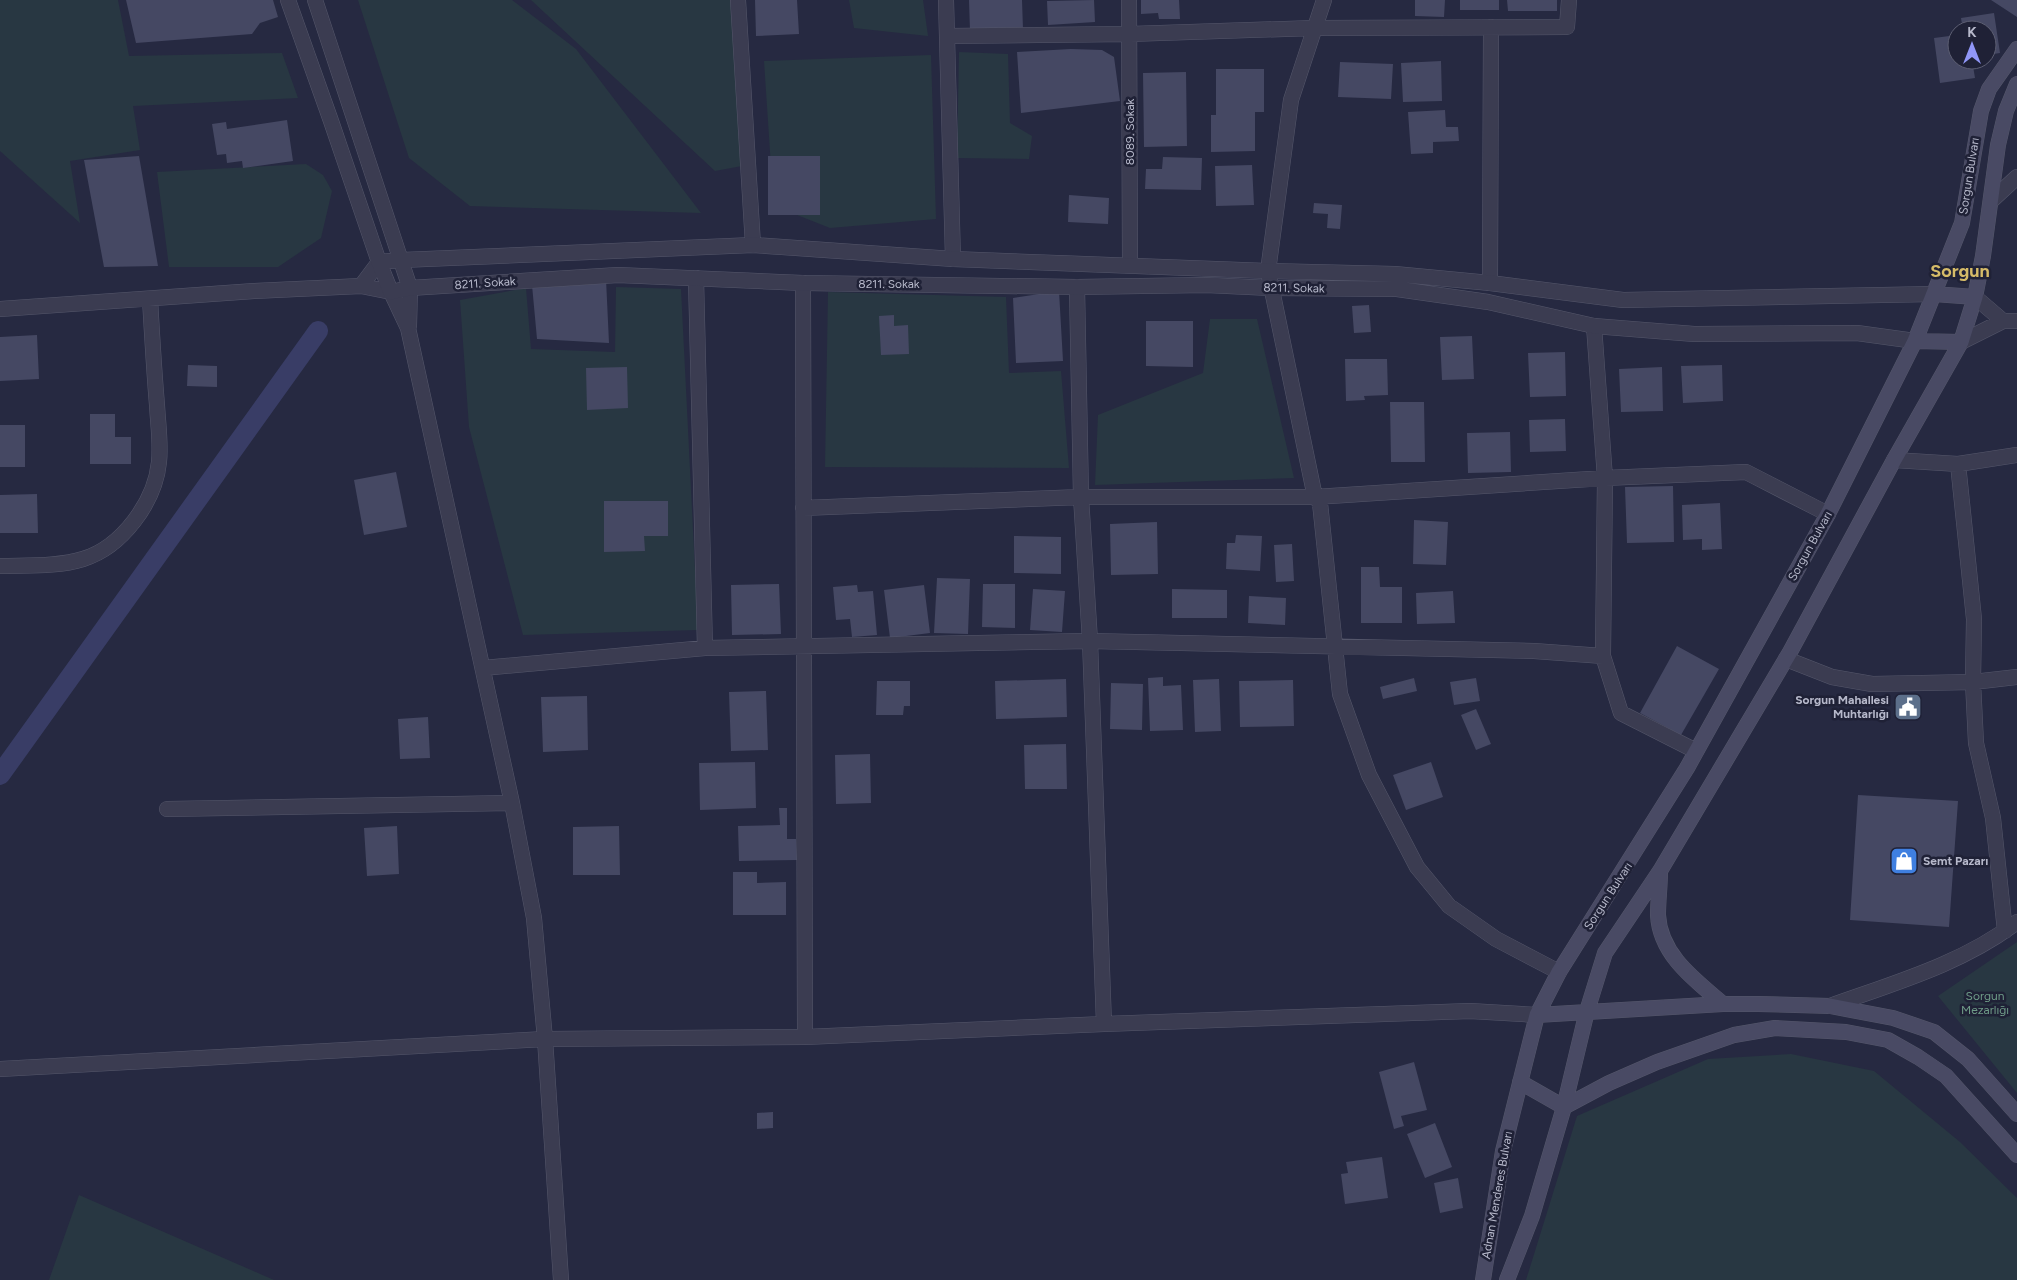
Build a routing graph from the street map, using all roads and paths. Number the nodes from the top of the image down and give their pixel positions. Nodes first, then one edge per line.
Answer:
1 (288, 0) edge
2 (315, 0) edge
3 (738, 0) edge
4 (946, 0) edge
5 (1129, 0) edge
6 (1324, 0) edge
7 (1569, 0) edge
8 (1491, 27) junction
9 (1314, 28) junction
10 (1130, 34) junction
11 (948, 36) junction
12 (2017, 48) edge
13 (2017, 84) edge
14 (2017, 177) edge
15 (1990, 201) junction
16 (753, 245) junction
17 (953, 259) junction
18 (402, 260) junction
19 (378, 262) junction
20 (1130, 265) junction
21 (1268, 271) junction
22 (696, 278) junction
23 (803, 283) junction
24 (1490, 283) junction
25 (361, 286) junction
26 (1077, 287) junction
27 (410, 288) junction
28 (1270, 288) junction
29 (391, 292) junction
30 (1934, 294) junction
31 (1975, 297) junction
32 (150, 299) junction
33 (0, 309) edge
34 (2010, 321) edge
35 (1594, 326) junction
36 (408, 328) junction
37 (1916, 341) junction
38 (1961, 342) junction
39 (2017, 455) edge
40 (1894, 460) junction
41 (1958, 464) junction
42 (1605, 478) junction
43 (1081, 497) junction
44 (1315, 497) junction
45 (803, 508) junction
46 (1828, 514) junction
47 (0, 566) edge
48 (1090, 641) junction
49 (803, 646) junction
50 (1334, 646) junction
51 (705, 648) junction
52 (1603, 656) junction
53 (1786, 659) junction
54 (483, 668) junction
55 (2017, 676) edge
56 (1973, 682) junction
57 (1696, 751) junction
58 (512, 802) junction
59 (167, 809) dead end
60 (1660, 871) junction
61 (2011, 927) edge
62 (1559, 972) junction
63 (1723, 1004) junction
64 (1830, 1006) junction
65 (1587, 1011) junction
66 (1537, 1015) junction
67 (1104, 1024) junction
68 (805, 1037) junction
69 (545, 1039) junction
70 (0, 1069) edge
71 (1520, 1082) junction
72 (1564, 1107) junction
73 (2017, 1114) edge
74 (2017, 1156) edge
75 (561, 1280) edge
76 (1483, 1280) edge
77 (1506, 1280) edge

1 - 19 street
2 - 18 street
3 - 16 street
4 - 11 street
5 - 10 street, 8089. Sokak
6 - 9 street
7 - 8 street
8 - 9 street
8 - 24 street
9 - 10 street
9 - 21 street
10 - 11 street
10 - 20 street, 8089. Sokak
11 - 17 street
12 - 30 main road, Sorgun Bulvarı
13 - 15 main road, Sorgun Bulvarı
14 - 15 street
15 - 31 main road, Sorgun Bulvarı
16 - 17 street
16 - 18 street
17 - 20 street
18 - 19 street
18 - 27 street
19 - 25 street
19 - 29 street
20 - 21 street
21 - 24 street
21 - 28 street
22 - 23 street, 8211. Sokak
22 - 27 street, 8211. Sokak
22 - 51 street
23 - 26 street, 8211. Sokak
23 - 45 street
24 - 30 street
25 - 29 street
25 - 32 street
26 - 28 street, 8211. Sokak
26 - 43 street
27 - 29 street, 8211. Sokak
27 - 36 street
28 - 35 street, 8211. Sokak
28 - 44 street
29 - 36 street
30 - 31 main road
30 - 37 main road, Sorgun Bulvarı
31 - 34 street
31 - 38 main road, Sorgun Bulvarı
32 - 33 street
32 - 47 street
34 - 38 street
35 - 37 street, 8211. Sokak
35 - 42 street
36 - 54 street
37 - 38 main road
37 - 46 main road, Sorgun Bulvarı
38 - 40 main road, Sorgun Bulvarı
39 - 41 street
40 - 41 street
40 - 53 main road, Sorgun Bulvarı
41 - 56 street
42 - 44 street
42 - 46 street
42 - 52 street
43 - 44 street
43 - 45 street
43 - 48 street
44 - 50 street
45 - 49 street
46 - 57 main road, Sorgun Bulvarı
48 - 49 street
48 - 50 street
48 - 67 street
49 - 51 street
49 - 68 street
50 - 52 street
50 - 62 street
51 - 54 street
52 - 57 street
53 - 56 street
53 - 60 main road, Sorgun Bulvarı
54 - 58 street
55 - 56 street
56 - 61 street
57 - 62 main road, Sorgun Bulvarı
58 - 59 street
58 - 69 street
60 - 63 main road
60 - 65 main road, Sorgun Bulvarı
61 - 64 street
62 - 66 main road, Sorgun Bulvarı
63 - 64 main road
63 - 65 main road
64 - 73 main road
65 - 66 main road
65 - 72 main road, Sorgun Bulvarı
66 - 67 street
66 - 71 main road, Adnan Menderes Bulvarı
67 - 68 street
68 - 69 street
69 - 70 street
69 - 75 street
71 - 72 main road
71 - 76 main road, Adnan Menderes Bulvarı
72 - 74 main road
72 - 77 main road

